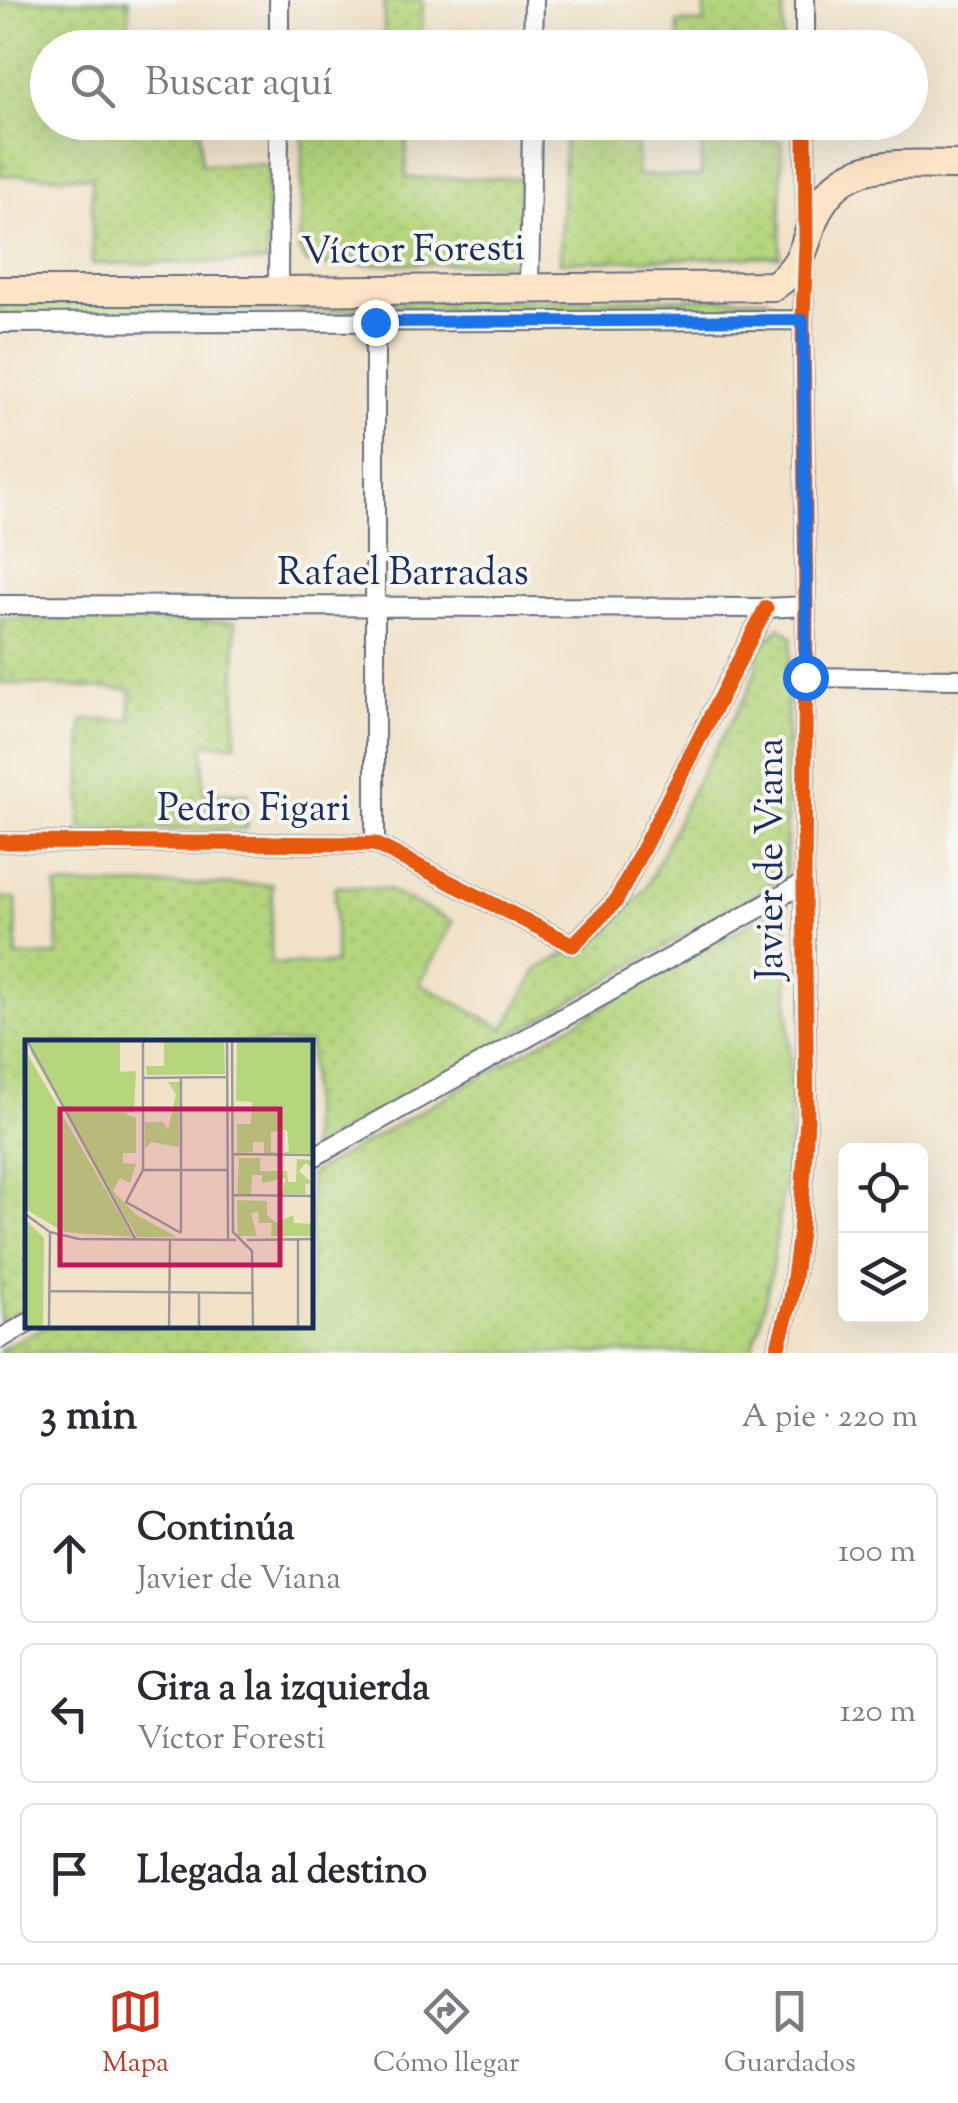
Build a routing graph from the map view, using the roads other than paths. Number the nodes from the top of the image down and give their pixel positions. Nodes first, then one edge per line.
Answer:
1 (280, 0) edge
2 (534, 0) edge
3 (805, 0) edge
4 (279, 30) edge
5 (533, 30) edge
6 (805, 30) edge
7 (279, 140) edge
8 (532, 140) edge
9 (806, 140) edge
10 (958, 165) edge
11 (806, 244) junction
12 (529, 288) junction
13 (278, 291) junction
14 (0, 292) edge
15 (803, 320) junction
16 (375, 322) junction
17 (0, 323) edge
18 (0, 605) edge
19 (806, 606) junction
20 (375, 607) junction
21 (766, 608) junction
22 (805, 677) junction
23 (958, 679) edge
24 (0, 842) edge
25 (375, 844) junction
26 (804, 883) junction
27 (312, 1159) edge
28 (25, 1325) edge
29 (0, 1339) edge
30 (776, 1353) edge

1 - 4 street
2 - 5 street
3 - 6 street
7 - 13 street
8 - 12 street
9 - 11 street, Javier de Viana
10 - 11 street
11 - 12 street, Víctor Foresti
11 - 15 street, Javier de Viana
12 - 13 street, Víctor Foresti
13 - 14 street, Víctor Foresti
15 - 16 street, Víctor Foresti
15 - 19 street, Javier de Viana
16 - 17 street, Víctor Foresti
16 - 20 street
18 - 20 street, Rafael Barradas
19 - 21 street, Rafael Barradas
19 - 22 street, Javier de Viana
20 - 21 street, Rafael Barradas
20 - 25 street
21 - 25 street, Pedro Figari
22 - 23 street
22 - 26 street, Javier de Viana
24 - 25 street, Pedro Figari
26 - 27 street
26 - 30 street, Javier de Viana
28 - 29 street

